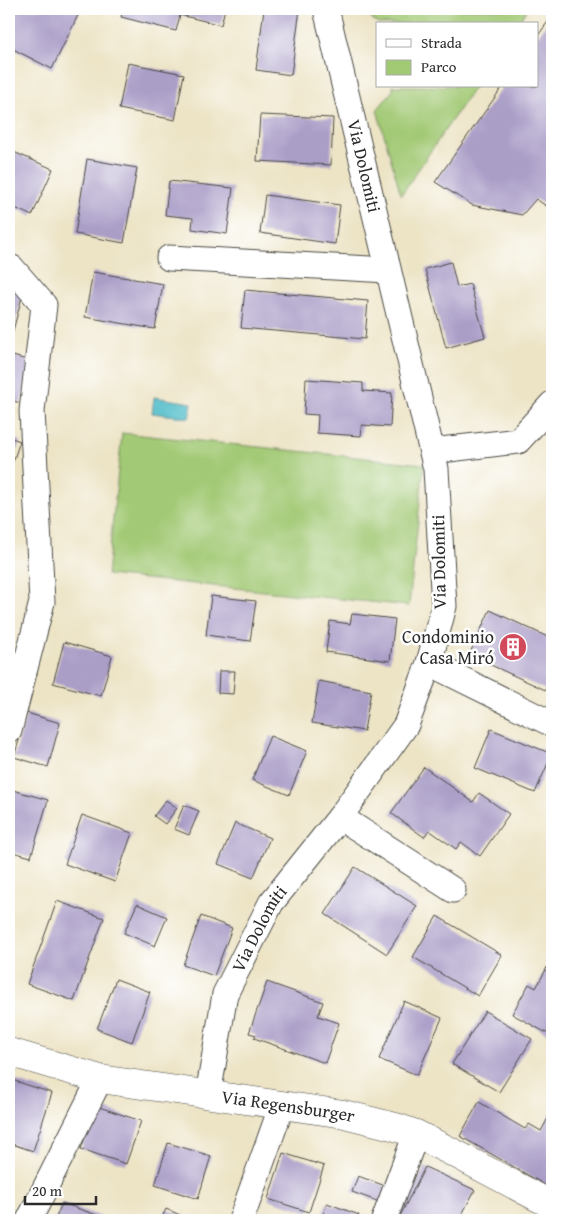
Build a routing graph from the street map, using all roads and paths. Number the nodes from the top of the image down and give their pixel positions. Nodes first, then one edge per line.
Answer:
1 (326, 9) edge
2 (169, 258) dead end
3 (12, 268) dead end
4 (388, 270) junction
5 (552, 404) edge
6 (432, 451) junction
7 (429, 663) junction
8 (552, 724) edge
9 (9, 731) edge
10 (340, 817) junction
11 (453, 890) dead end
12 (9, 1052) edge
13 (100, 1079) junction
14 (208, 1095) junction
15 (282, 1105) junction
16 (416, 1134) junction
17 (552, 1205) edge
18 (29, 1220) edge
19 (240, 1220) edge
20 (384, 1220) edge

1 - 4 street, Via Dolomiti
2 - 4 street
3 - 9 street
4 - 6 street, Via Dolomiti
5 - 6 street
6 - 7 street, Via Dolomiti
7 - 8 street
7 - 10 street, Via Dolomiti
10 - 11 street
10 - 14 street, Via Dolomiti
12 - 13 main road, Via Regensburger
13 - 14 main road, Via Regensburger
13 - 18 street
14 - 15 main road, Via Regensburger
15 - 16 main road, Via Regensburger
15 - 19 street
16 - 17 main road, Via Regensburger
16 - 20 street

